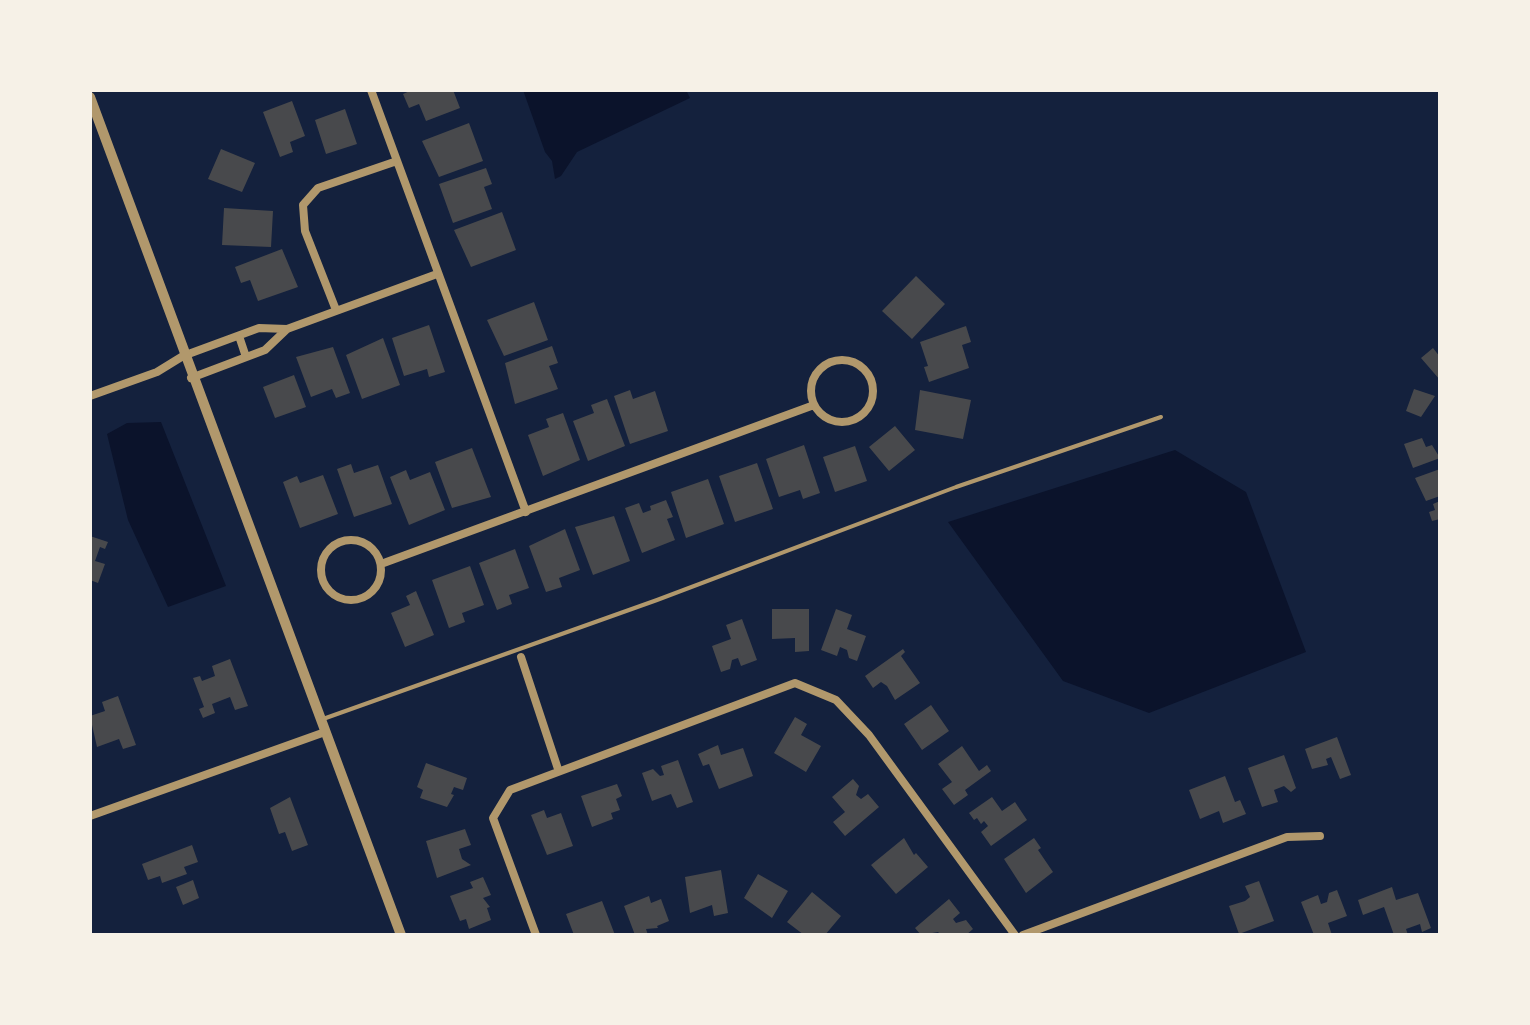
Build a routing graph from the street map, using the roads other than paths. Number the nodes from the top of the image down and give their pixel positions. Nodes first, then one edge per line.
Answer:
1 (371, 90) edge
2 (90, 97) edge
3 (397, 161) junction
4 (437, 274) junction
5 (336, 310) junction
6 (287, 329) junction
7 (239, 336) junction
8 (183, 356) junction
9 (246, 357) junction
10 (191, 378) junction
11 (90, 396) edge
12 (814, 405) junction
13 (1161, 417) dead end
14 (526, 512) junction
15 (381, 564) junction
16 (521, 657) dead end
17 (320, 720) junction
18 (325, 732) junction
19 (558, 769) junction
20 (90, 816) edge
21 (1320, 836) dead end
22 (401, 935) edge
23 (536, 935) edge
24 (1015, 935) edge
25 (1023, 935) edge

1 - 3 street
2 - 8 street
3 - 4 street
3 - 5 street
4 - 5 street
4 - 14 street
5 - 6 street
6 - 7 street
6 - 9 street
7 - 8 street
7 - 9 street
8 - 10 street
8 - 11 street
9 - 10 street
10 - 17 street
12 - 12 street
12 - 14 street
13 - 17 lane
14 - 15 street
15 - 15 street
16 - 19 street
17 - 18 street
18 - 20 street
18 - 22 street
19 - 23 street
19 - 24 street
21 - 25 street

